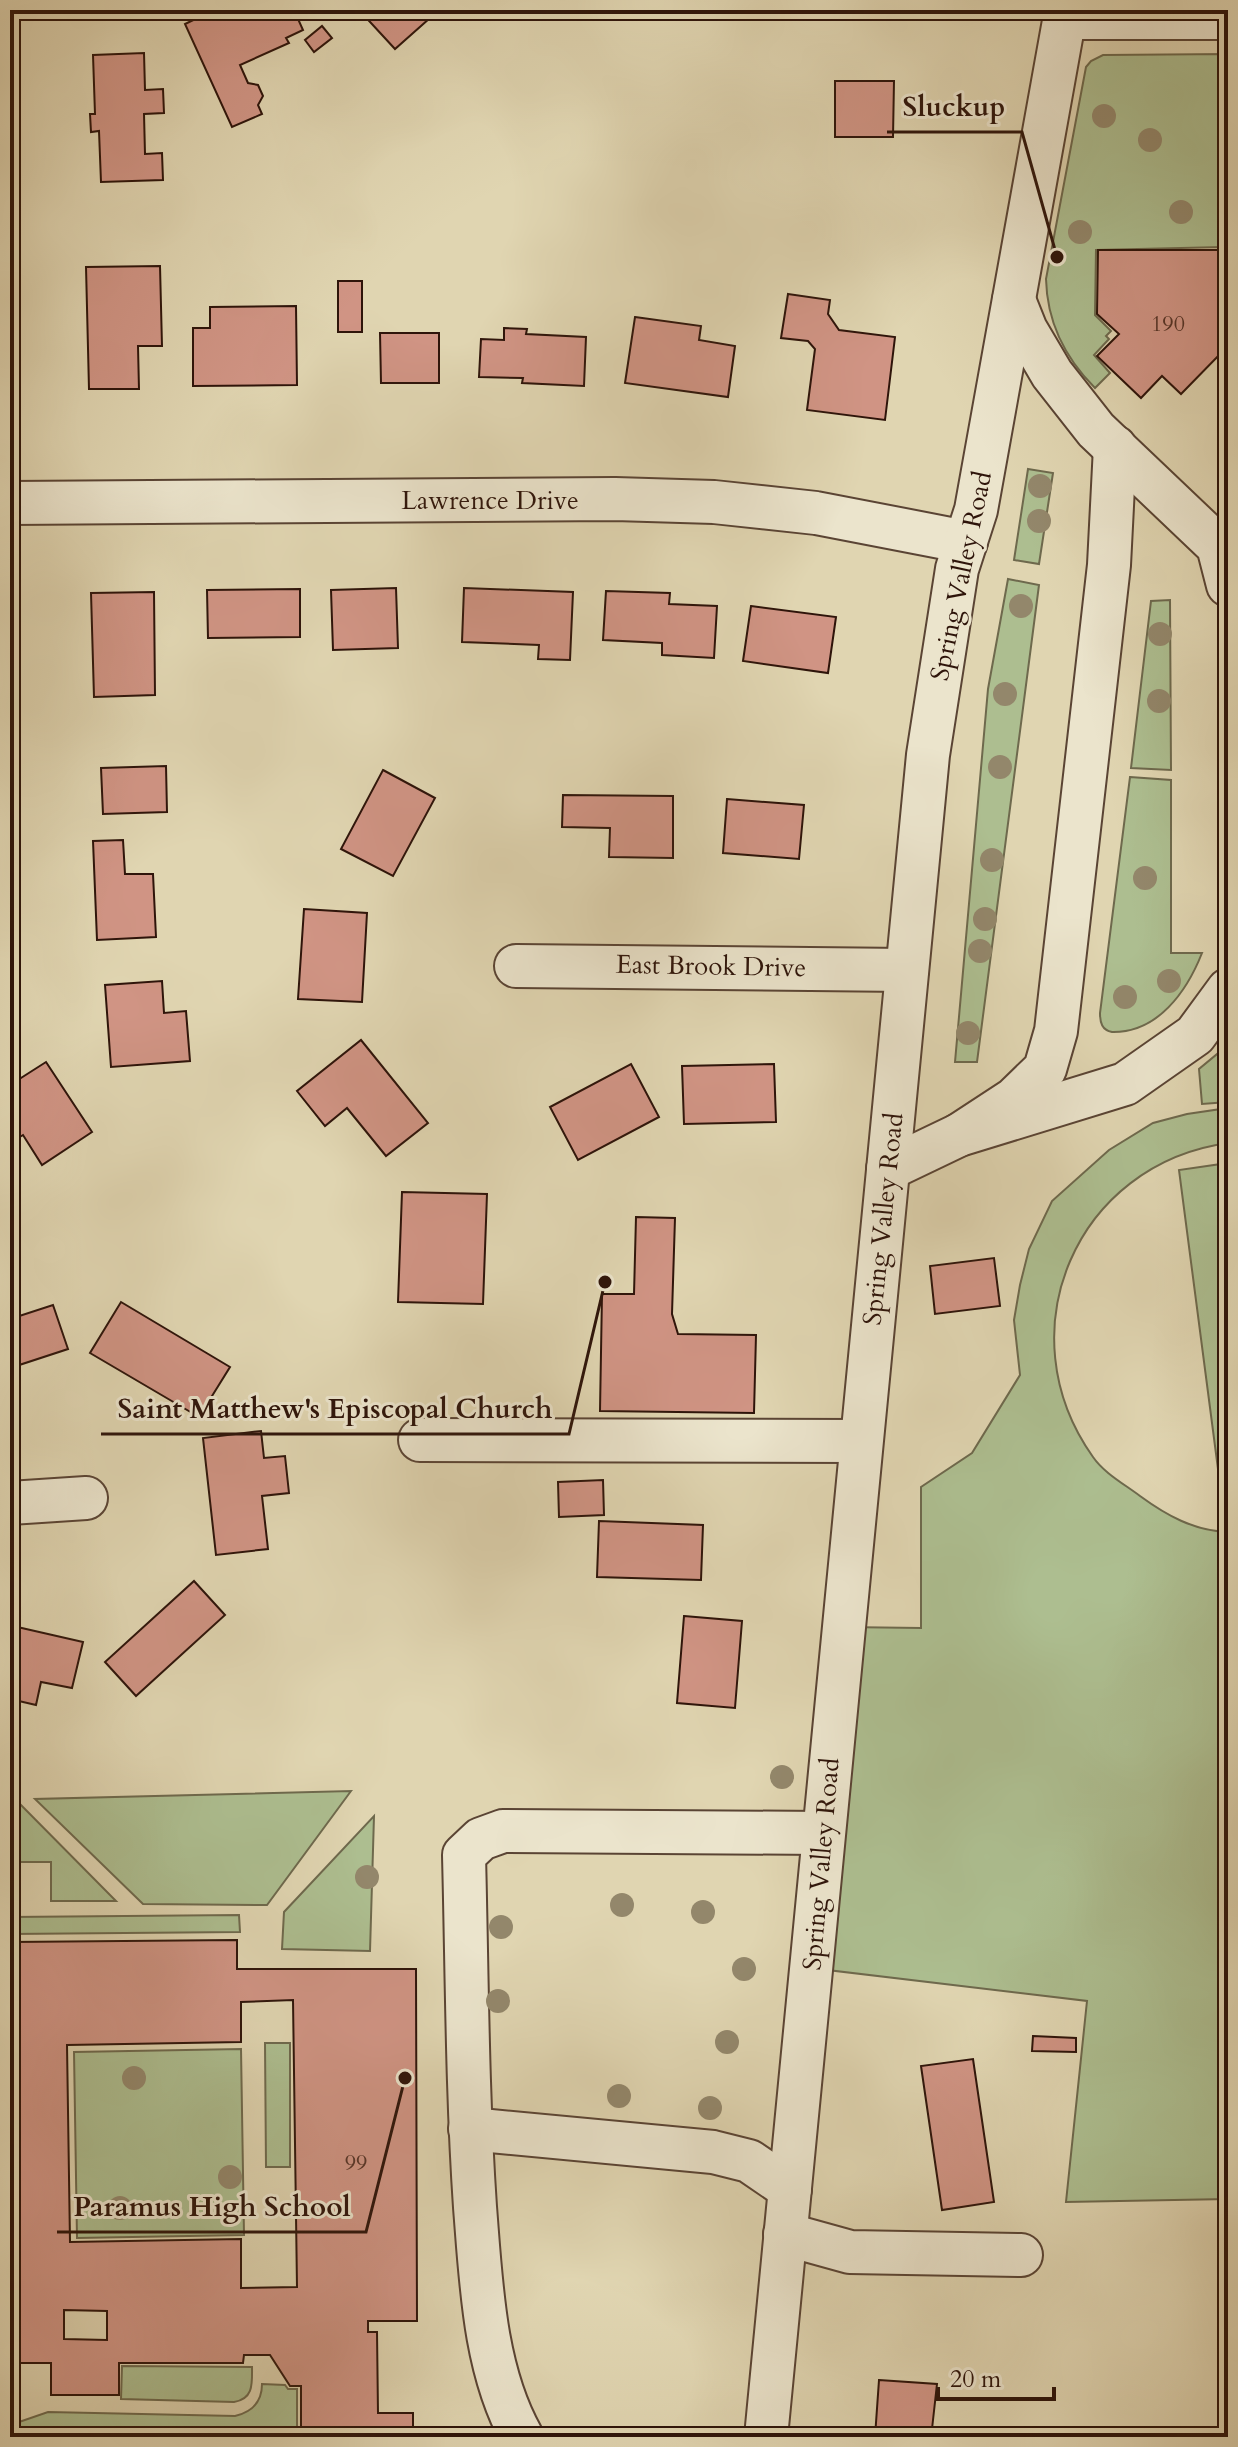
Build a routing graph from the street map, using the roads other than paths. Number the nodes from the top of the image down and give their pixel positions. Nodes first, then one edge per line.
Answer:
1 (1066, 14) edge
2 (1228, 18) edge
3 (1014, 300) junction
4 (1115, 447) junction
5 (10, 503) edge
6 (966, 542) junction
7 (1228, 585) edge
8 (516, 966) dead end
9 (907, 970) junction
10 (1228, 990) edge
11 (959, 1135) junction
12 (888, 1169) junction
13 (420, 1440) dead end
14 (861, 1441) junction
15 (86, 1498) dead end
16 (10, 1503) edge
17 (823, 1833) junction
18 (470, 2129) junction
19 (790, 2189) junction
20 (785, 2234) junction
21 (1021, 2255) dead end
22 (522, 2437) edge
23 (766, 2437) edge

1 - 2 street
1 - 3 street, Spring Valley Road
3 - 4 street
3 - 6 street, Spring Valley Road
4 - 7 street
4 - 11 street
5 - 6 street, Lawrence Drive
6 - 9 street, Spring Valley Road
8 - 9 street, East Brook Drive
9 - 12 street, Spring Valley Road
10 - 11 street
11 - 12 street
12 - 14 street, Spring Valley Road
13 - 14 street
14 - 17 street, Spring Valley Road
15 - 16 street
17 - 18 street
17 - 19 street, Spring Valley Road
18 - 19 street
18 - 22 street
19 - 20 street, Spring Valley Road
20 - 21 street
20 - 23 street, Spring Valley Road

